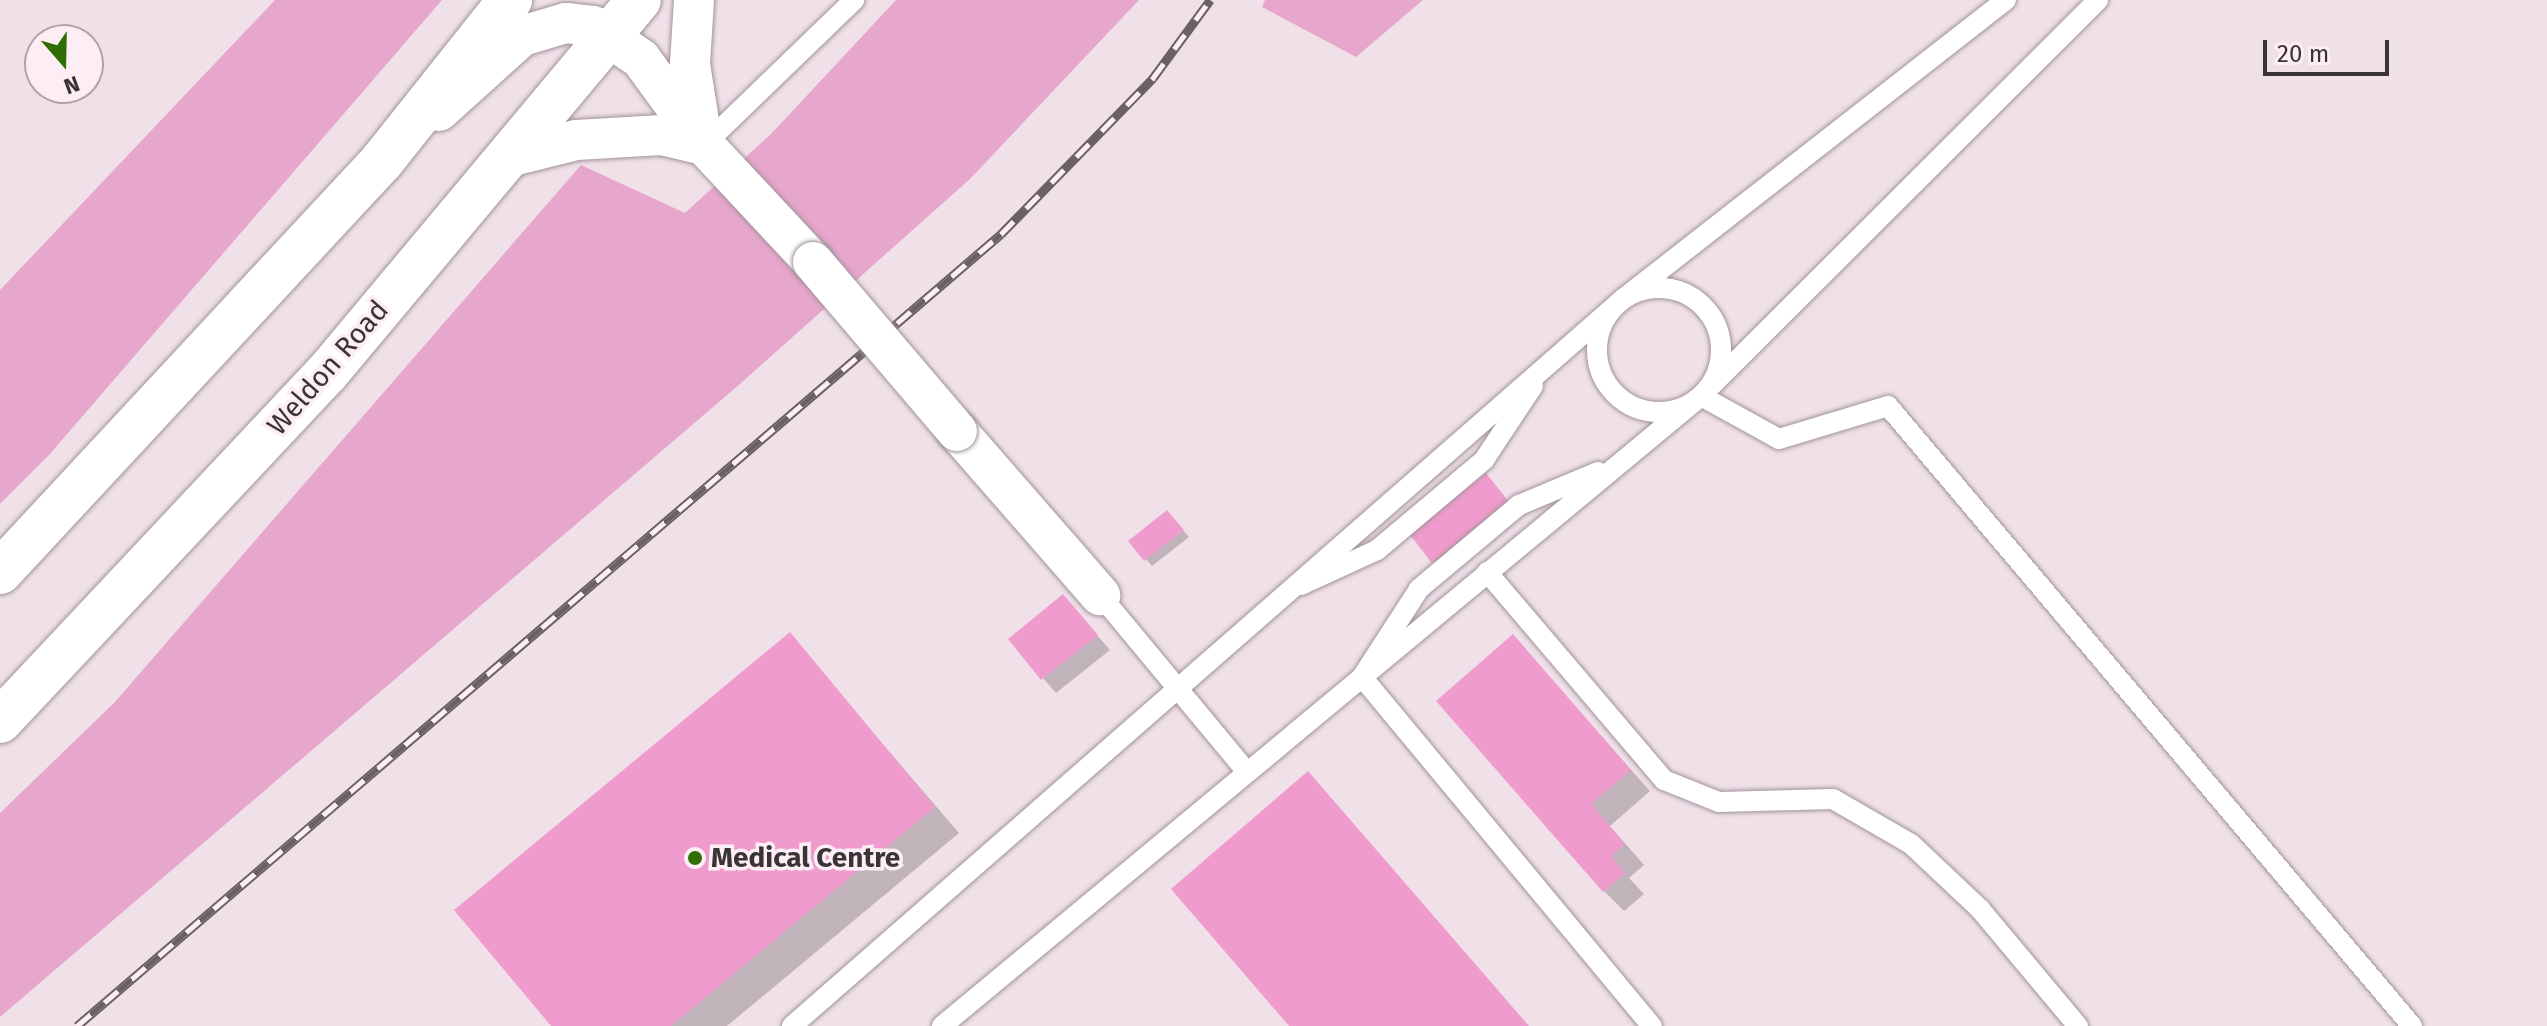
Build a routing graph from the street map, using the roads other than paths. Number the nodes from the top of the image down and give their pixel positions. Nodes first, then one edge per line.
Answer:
1 (510, 0) edge
2 (639, 0) edge
3 (694, 0) edge
4 (854, 0) edge
5 (2006, 0) edge
6 (2098, 0) edge
7 (612, 34) junction
8 (704, 145) junction
9 (508, 157) junction
10 (382, 161) junction
11 (1623, 299) junction
12 (1546, 366) junction
13 (1701, 396) junction
14 (1616, 464) junction
15 (0, 572) edge
16 (1487, 572) junction
17 (1100, 595) joint
18 (1279, 595) junction
19 (1362, 677) junction
20 (1176, 686) junction
21 (0, 721) edge
22 (1247, 772) junction
23 (792, 1026) edge
24 (942, 1026) edge
25 (1652, 1026) edge
26 (2078, 1026) edge
27 (2412, 1026) edge

1 - 10 highway
2 - 7 highway, Weldon Road
3 - 8 street
4 - 8 lane
5 - 11 lane
6 - 13 lane
7 - 8 street
7 - 9 highway, Weldon Road
7 - 10 street
8 - 9 street
8 - 17 street, bridge
9 - 21 highway, Weldon Road
10 - 15 highway
11 - 12 lane
11 - 13 lane
11 - 13 lane
12 - 18 lane
12 - 18 lane
13 - 14 lane
13 - 27 lane
14 - 16 lane
14 - 19 lane
16 - 19 lane
16 - 26 lane
17 - 20 lane
18 - 20 lane
19 - 22 lane
19 - 25 lane
20 - 22 lane
20 - 23 lane
22 - 24 lane

